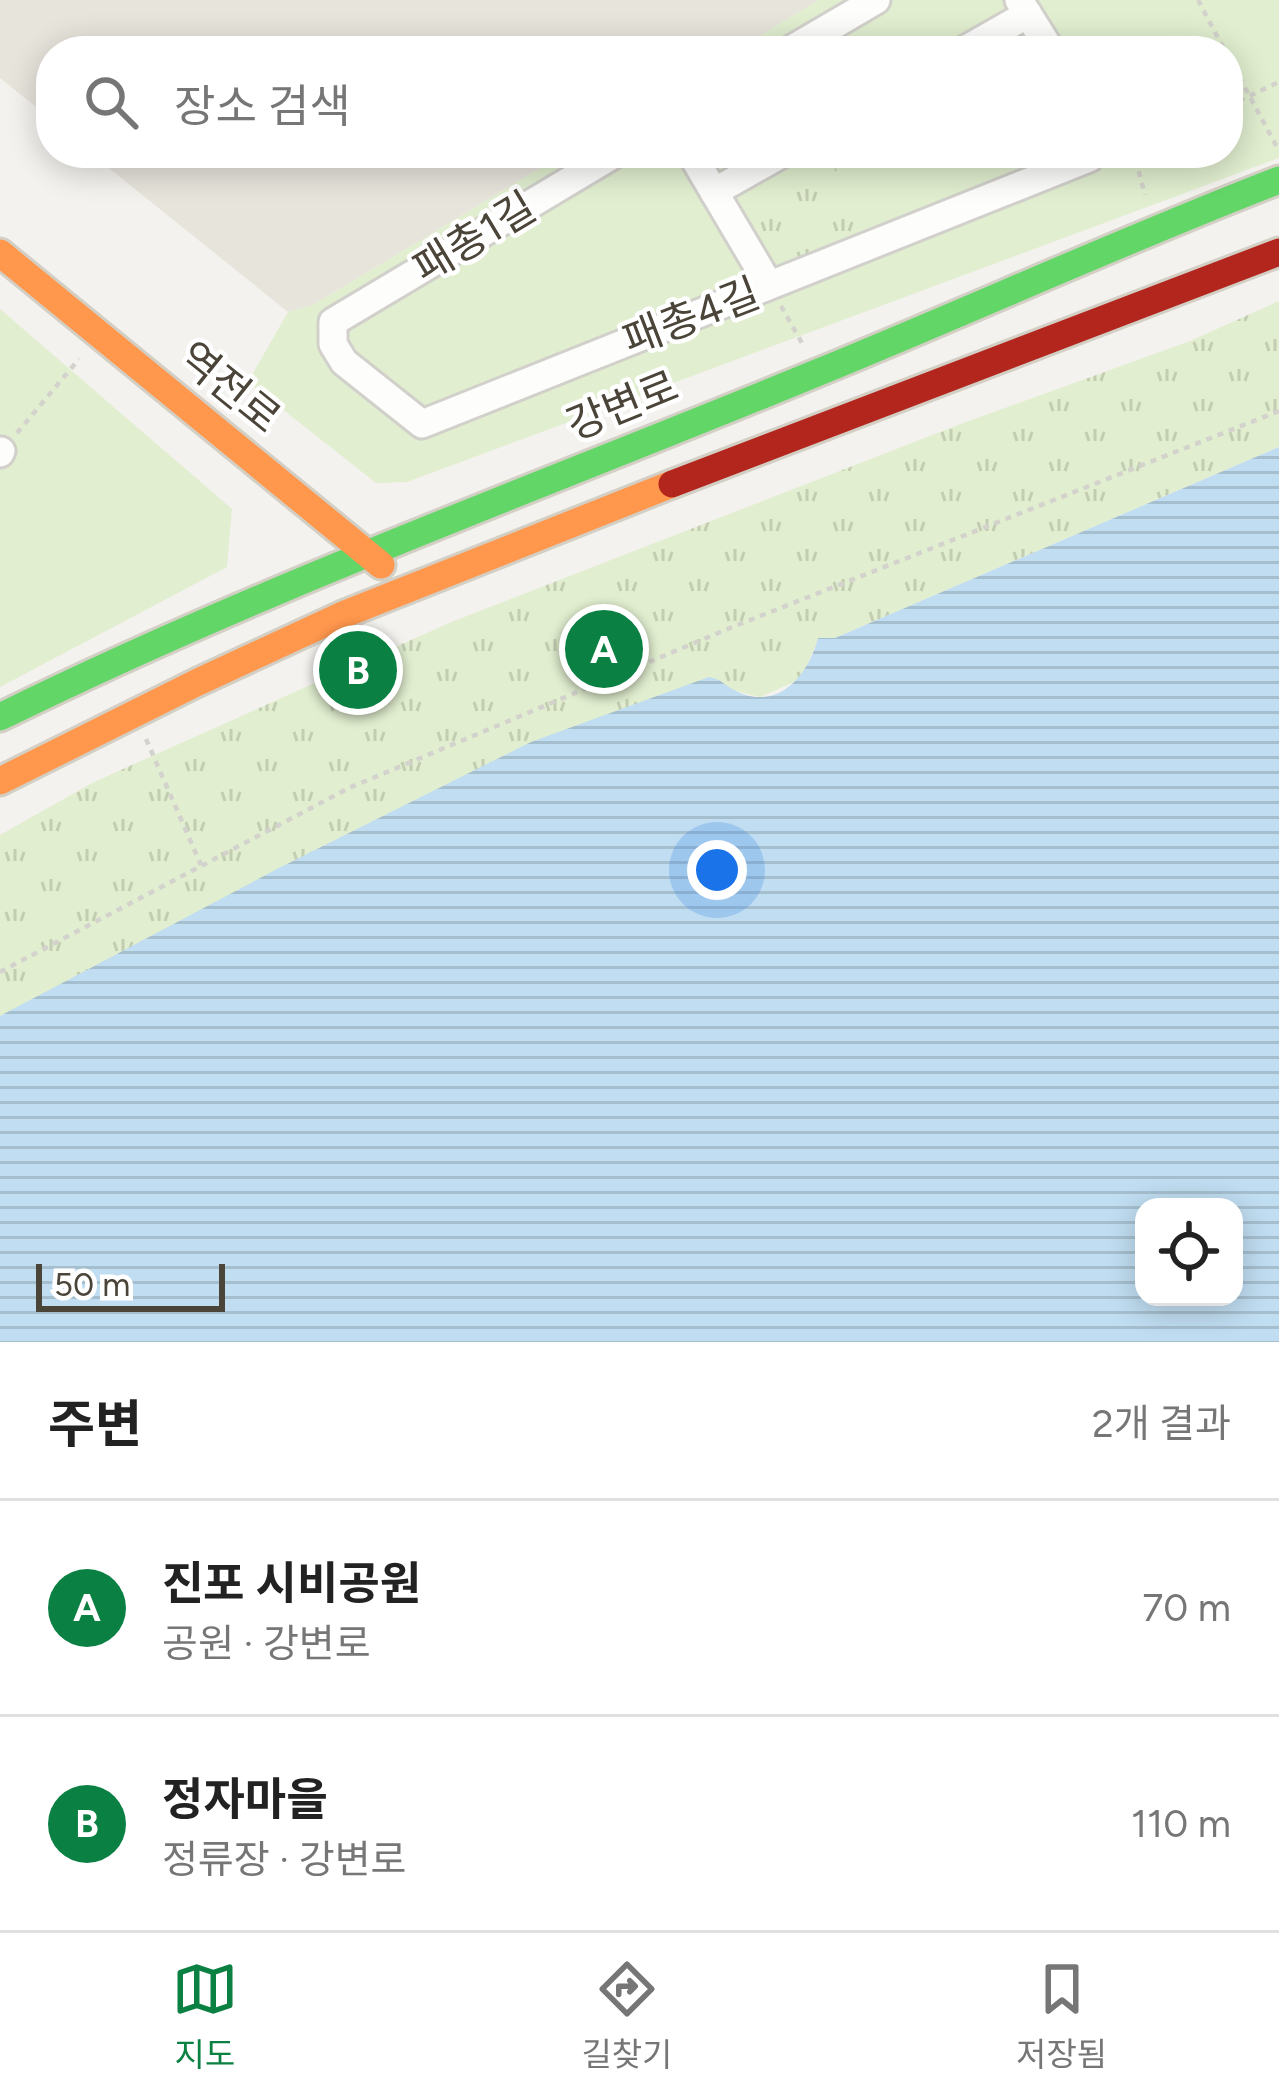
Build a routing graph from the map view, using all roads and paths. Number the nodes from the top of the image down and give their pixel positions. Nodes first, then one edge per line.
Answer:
1 (876, 0) edge
2 (1198, 0) edge
3 (1023, 7) edge
4 (815, 36) edge
5 (983, 36) edge
6 (1041, 36) edge
7 (1218, 36) edge
8 (1279, 82) edge
9 (1243, 84) edge
10 (1249, 95) junction
11 (1243, 98) edge
12 (1279, 151) edge
13 (591, 168) edge
14 (700, 168) edge
15 (757, 168) edge
16 (1064, 168) edge
17 (1138, 168) edge
18 (1279, 180) edge
19 (714, 192) junction
20 (1154, 228) junction
21 (1279, 252) edge
22 (0, 253) edge
23 (770, 285) junction
24 (333, 322) joint
25 (99, 335) junction
26 (819, 372) junction
27 (1279, 411) edge
28 (1, 452) edge
29 (367, 551) junction
30 (407, 588) junction
31 (134, 712) junction
32 (0, 717) edge
33 (0, 781) edge
34 (201, 865) junction
35 (0, 972) edge

1 - 4 street
2 - 7 path
3 - 5 street
3 - 6 street
8 - 10 path
9 - 10 path
10 - 11 path
10 - 12 path
13 - 24 street, 패총1길
14 - 19 street
15 - 19 street
16 - 23 street, 패총4길
17 - 20 path
18 - 20 street, 강변로
19 - 23 street
20 - 26 street, 강변로
21 - 30 street
22 - 25 street, 역전로
23 - 24 street, 패총4길
23 - 26 path
25 - 28 path
25 - 29 street, 역전로
26 - 29 street, 강변로
27 - 34 path
29 - 30 street, 역전로
29 - 32 street, 강변로
30 - 31 street
31 - 33 street
31 - 34 path
34 - 35 path

